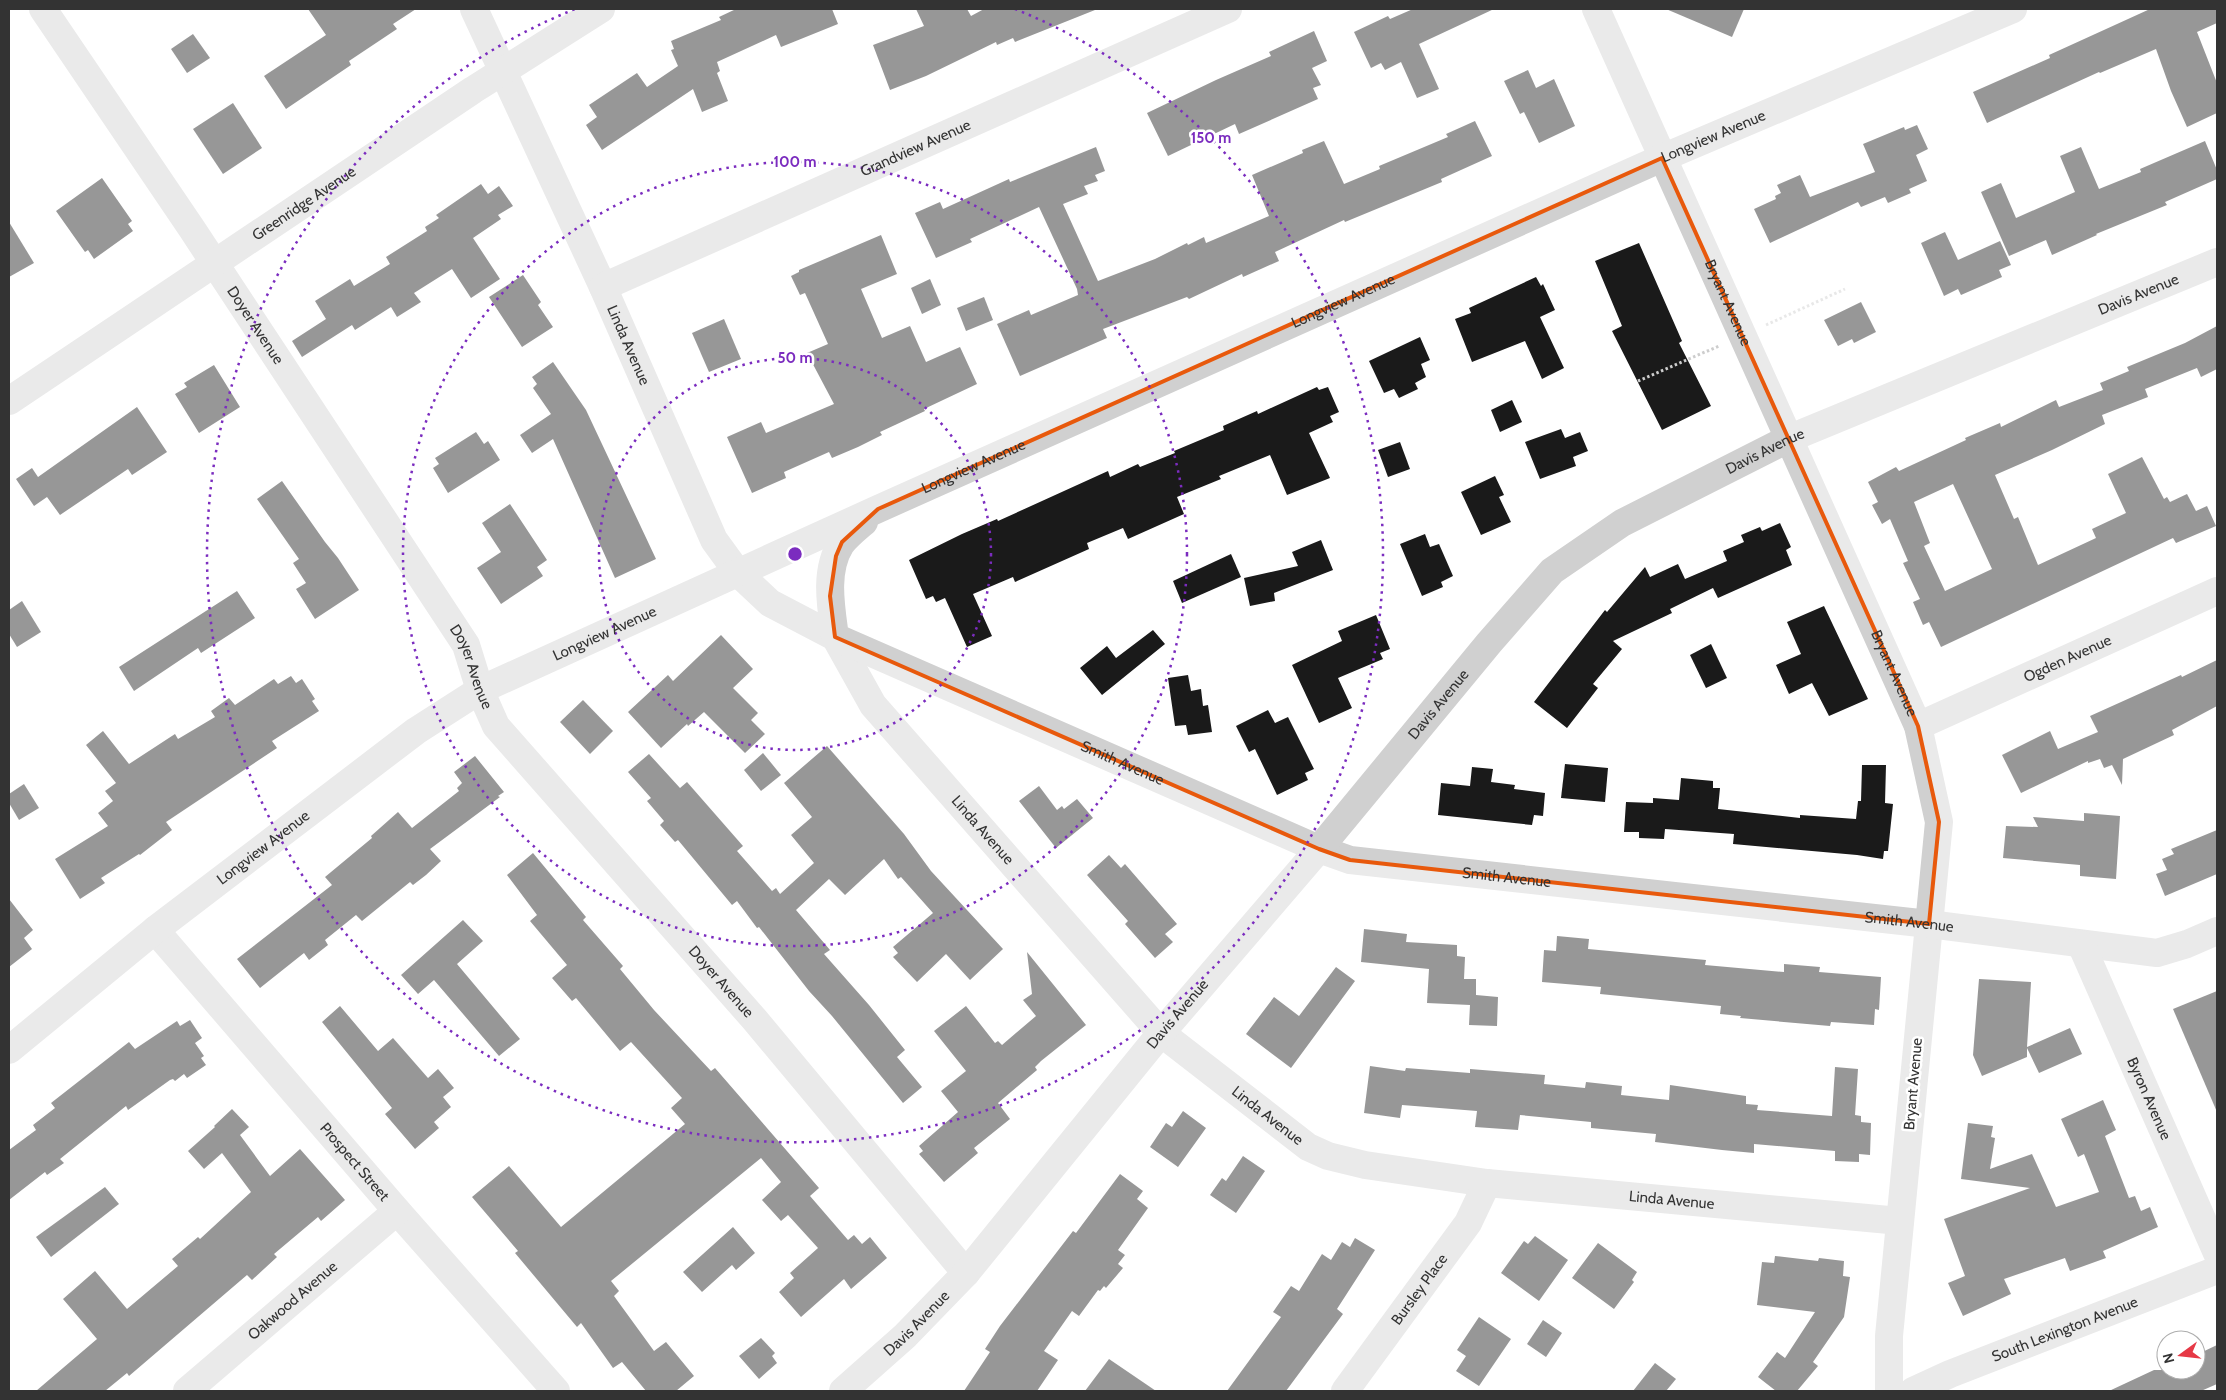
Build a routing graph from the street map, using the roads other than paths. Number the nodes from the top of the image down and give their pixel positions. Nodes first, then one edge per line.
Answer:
1 (43, 9) edge
2 (474, 9) edge
3 (601, 9) edge
4 (1228, 9) edge
5 (1596, 9) edge
6 (2013, 9) edge
7 (502, 70) junction
8 (1662, 158) junction
9 (2217, 262) edge
10 (213, 264) junction
11 (603, 287) junction
12 (9, 401) edge
13 (1788, 440) junction
14 (878, 509) junction
15 (738, 573) junction
16 (2217, 591) edge
17 (834, 637) junction
18 (480, 690) junction
19 (1918, 726) junction
20 (1319, 849) junction
21 (1929, 924) junction
22 (155, 930) junction
23 (2217, 931) edge
24 (2081, 944) junction
25 (1161, 1034) junction
26 (9, 1050) edge
27 (1487, 1183) junction
28 (397, 1211) junction
29 (1900, 1220) junction
30 (2217, 1253) edge
31 (2217, 1270) edge
32 (966, 1273) junction
33 (187, 1391) edge
34 (556, 1391) edge
35 (843, 1391) edge
36 (1345, 1391) edge
37 (1889, 1391) edge
38 (1913, 1391) edge

1 - 10 street, Doyer Avenue
2 - 7 street, Linda Avenue
3 - 7 street, Greenridge Avenue
4 - 11 street, Grandview Avenue
5 - 8 street, Bryant Avenue
6 - 8 street, Longview Avenue
7 - 10 street, Greenridge Avenue
7 - 11 street, Linda Avenue
8 - 13 street, Bryant Avenue
8 - 14 street, Longview Avenue
9 - 13 street, Davis Avenue
10 - 12 street, Greenridge Avenue
10 - 18 street, Doyer Avenue
11 - 15 street, Linda Avenue
13 - 19 street, Bryant Avenue
13 - 20 street, Davis Avenue
14 - 15 street, Longview Avenue
14 - 17 street, Linda Avenue
15 - 17 street, Linda Avenue
15 - 18 street, Longview Avenue
16 - 19 street, Ogden Avenue
17 - 20 street, Smith Avenue
17 - 25 street, Linda Avenue
18 - 22 street, Longview Avenue
18 - 32 street, Doyer Avenue
19 - 21 street, Bryant Avenue
20 - 21 street, Smith Avenue
20 - 25 street, Davis Avenue
21 - 24 street, Smith Avenue
21 - 29 street, Bryant Avenue
22 - 26 street, Longview Avenue
22 - 28 street, Prospect Street
23 - 24 street, Smith Avenue
24 - 30 street, Byron Avenue
25 - 27 street, Linda Avenue
25 - 32 street, Davis Avenue
27 - 29 street, Linda Avenue
27 - 36 street, Bursley Place
28 - 33 street, Oakwood Avenue
28 - 34 street, Prospect Street
29 - 37 street, Bryant Avenue
31 - 38 street, South Lexington Avenue
32 - 35 street, Davis Avenue

